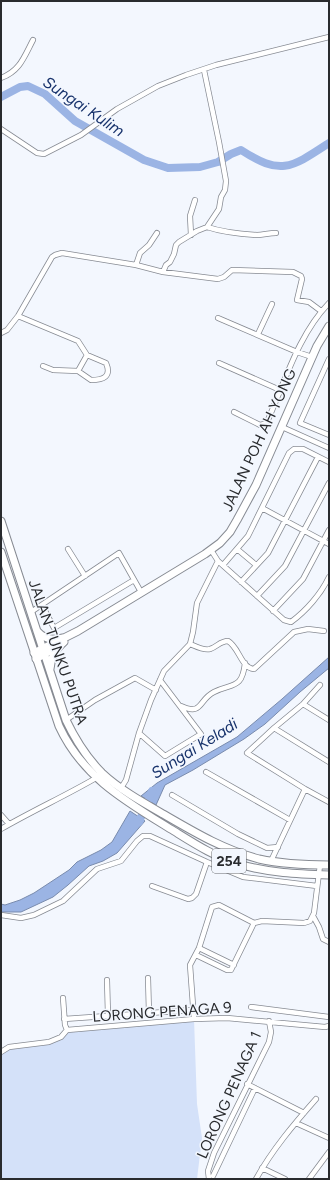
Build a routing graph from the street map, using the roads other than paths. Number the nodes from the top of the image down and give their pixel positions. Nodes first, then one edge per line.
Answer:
1 (329, 37) edge
2 (33, 40) dead end
3 (204, 70) junction
4 (1, 78) edge
5 (1, 129) edge
6 (195, 200) dead end
7 (207, 227) junction
8 (157, 233) dead end
9 (276, 233) dead end
10 (191, 235) junction
11 (136, 266) junction
12 (163, 272) junction
13 (329, 303) edge
14 (272, 304) dead end
15 (321, 311) junction
16 (18, 316) junction
17 (218, 318) dead end
18 (329, 326) edge
19 (1, 333) edge
20 (258, 334) junction
21 (297, 352) junction
22 (87, 355) junction
23 (312, 357) junction
24 (329, 359) edge
25 (219, 363) dead end
26 (43, 366) dead end
27 (78, 371) junction
28 (280, 390) junction
29 (234, 412) dead end
30 (282, 427) junction
31 (329, 435) edge
32 (329, 448) edge
33 (318, 457) junction
34 (329, 462) edge
35 (329, 483) edge
36 (262, 508) junction
37 (1, 521) edge
38 (286, 521) junction
39 (329, 530) edge
40 (305, 531) junction
41 (324, 541) junction
42 (4, 542) edge
43 (329, 544) edge
44 (10, 548) junction
45 (68, 549) dead end
46 (237, 549) junction
47 (211, 550) junction
48 (1, 552) edge
49 (1, 561) edge
50 (218, 561) junction
51 (223, 565) junction
52 (256, 565) junction
53 (7, 569) junction
54 (85, 576) junction
55 (329, 577) edge
56 (134, 580) junction
57 (241, 582) junction
58 (141, 592) junction
59 (257, 596) junction
60 (42, 605) junction
61 (273, 611) junction
62 (31, 612) junction
63 (36, 629) junction
64 (324, 631) dead end
65 (63, 640) junction
66 (190, 644) junction
67 (43, 652) junction
68 (35, 656) junction
69 (245, 663) junction
70 (254, 668) junction
71 (243, 674) junction
72 (52, 680) junction
73 (160, 680) junction
74 (320, 685) dead end
75 (156, 690) junction
76 (303, 704) junction
77 (180, 705) junction
78 (66, 720) junction
79 (329, 720) edge
80 (274, 728) junction
81 (139, 733) junction
82 (329, 762) edge
83 (206, 772) dead end
84 (96, 778) junction
85 (121, 788) junction
86 (304, 789) junction
87 (172, 794) dead end
88 (329, 802) edge
89 (1, 815) edge
90 (290, 820) junction
91 (9, 824) junction
92 (1, 829) edge
93 (278, 847) junction
94 (271, 861) junction
95 (207, 862) junction
96 (320, 865) junction
97 (329, 865) edge
98 (319, 875) junction
99 (329, 875) edge
100 (152, 886) dead end
101 (317, 886) junction
102 (1, 915) edge
103 (313, 916) junction
104 (254, 923) junction
105 (329, 942) edge
106 (200, 948) junction
107 (196, 954) junction
108 (234, 965) junction
109 (148, 978) dead end
110 (106, 980) dead end
111 (63, 998) dead end
112 (251, 1007) dead end
113 (193, 1010) junction
114 (149, 1013) junction
115 (108, 1015) junction
116 (329, 1017) edge
117 (64, 1019) junction
118 (194, 1019) junction
119 (269, 1021) junction
120 (329, 1026) edge
121 (67, 1030) junction
122 (1, 1052) edge
123 (248, 1084) junction
124 (255, 1088) junction
125 (316, 1099) dead end
126 (304, 1113) junction
127 (296, 1123) junction
128 (329, 1138) edge
129 (329, 1152) edge
130 (262, 1168) junction
131 (211, 1178) edge
132 (256, 1179) edge
133 (285, 1179) edge
134 (309, 1179) edge

1 - 3 street
2 - 4 street
3 - 5 street
3 - 7 street
6 - 10 street
7 - 9 street
7 - 10 street
8 - 11 street
10 - 12 street
11 - 12 street
11 - 16 street
12 - 15 street
13 - 15 street
14 - 20 street
15 - 21 street
16 - 19 street
16 - 22 street
17 - 20 street
18 - 23 main road, JALAN POH AH YONG
20 - 21 street
21 - 23 street
21 - 28 street
22 - 27 street
22 - 27 street
23 - 30 main road, JALAN POH AH YONG
24 - 31 street
25 - 28 street
26 - 27 street
28 - 29 street
30 - 32 street
30 - 47 main road, JALAN POH AH YONG
33 - 34 street
33 - 36 street
33 - 38 street
35 - 40 street
36 - 38 street
36 - 46 street
37 - 42 main road, JALAN TUNKU PUTRA / 254
38 - 40 street
38 - 52 street
39 - 41 street
40 - 41 street
40 - 59 street
41 - 43 street
41 - 61 street
42 - 44 main road, JALAN TUNKU PUTRA / 254
44 - 48 main road
44 - 62 main road, JALAN TUNKU PUTRA / 254
45 - 54 street
46 - 51 street
46 - 52 street
47 - 50 street
47 - 58 main road, JALAN POH AH YONG
48 - 53 main road, JALAN TUNKU PUTRA / 254
49 - 53 main road
50 - 51 street
50 - 66 street
51 - 57 street
52 - 57 street
53 - 68 main road, JALAN TUNKU PUTRA / 254
54 - 56 street
54 - 60 street
55 - 61 street
56 - 58 street
56 - 60 street
57 - 59 street
58 - 65 main road, JALAN POH AH YONG
59 - 61 street
60 - 62 street
62 - 63 main road, JALAN TUNKU PUTRA / 254
63 - 65 main road
63 - 67 main road, JALAN TUNKU PUTRA / 254
64 - 70 street
65 - 67 main road, JALAN POH AH YONG
65 - 72 main road
66 - 69 street
66 - 73 street
67 - 68 main road, JALAN POH AH YONG
67 - 72 main road, JALAN TUNKU PUTRA / 254
68 - 84 main road, JALAN TUNKU PUTRA / 254
69 - 70 street
69 - 71 street
70 - 71 street
71 - 77 street
72 - 78 main road, JALAN TUNKU PUTRA / 254
73 - 75 street
73 - 77 street
74 - 76 street
75 - 78 street
75 - 81 street
76 - 79 street
76 - 80 street
77 - 81 street
78 - 85 main road, JALAN TUNKU PUTRA / 254
80 - 82 street
80 - 86 street
81 - 85 street
83 - 90 street
84 - 91 street
84 - 98 main road, JALAN TUNKU PUTRA / 254
85 - 94 main road, JALAN TUNKU PUTRA / 254
86 - 88 street
86 - 90 street
87 - 93 street
89 - 91 street
90 - 93 street
91 - 92 street
93 - 94 street
94 - 96 main road, JALAN TUNKU PUTRA / 254
95 - 100 street
95 - 101 street
95 - 102 street
96 - 97 main road, JALAN TUNKU PUTRA / 254
96 - 98 street
98 - 99 main road, JALAN TUNKU PUTRA / 254
98 - 101 street
101 - 103 street
103 - 104 street
103 - 105 street
104 - 106 street
104 - 108 street
106 - 107 street
106 - 108 street
107 - 108 street
107 - 113 street
109 - 114 street
110 - 115 street
111 - 117 street
112 - 116 street
113 - 114 street
113 - 118 street
114 - 115 street
115 - 117 street
117 - 121 street
118 - 119 street, LORONG PENAGA 9
118 - 121 street, LORONG PENAGA 9
119 - 120 street, LORONG PENAGA 9
119 - 123 street, LORONG PENAGA 1
121 - 122 street
123 - 124 street
123 - 131 street, LORONG PENAGA 1
124 - 126 street
124 - 131 street
125 - 126 street
126 - 127 street
127 - 128 street
127 - 130 street
129 - 134 street
130 - 132 street
130 - 133 street

